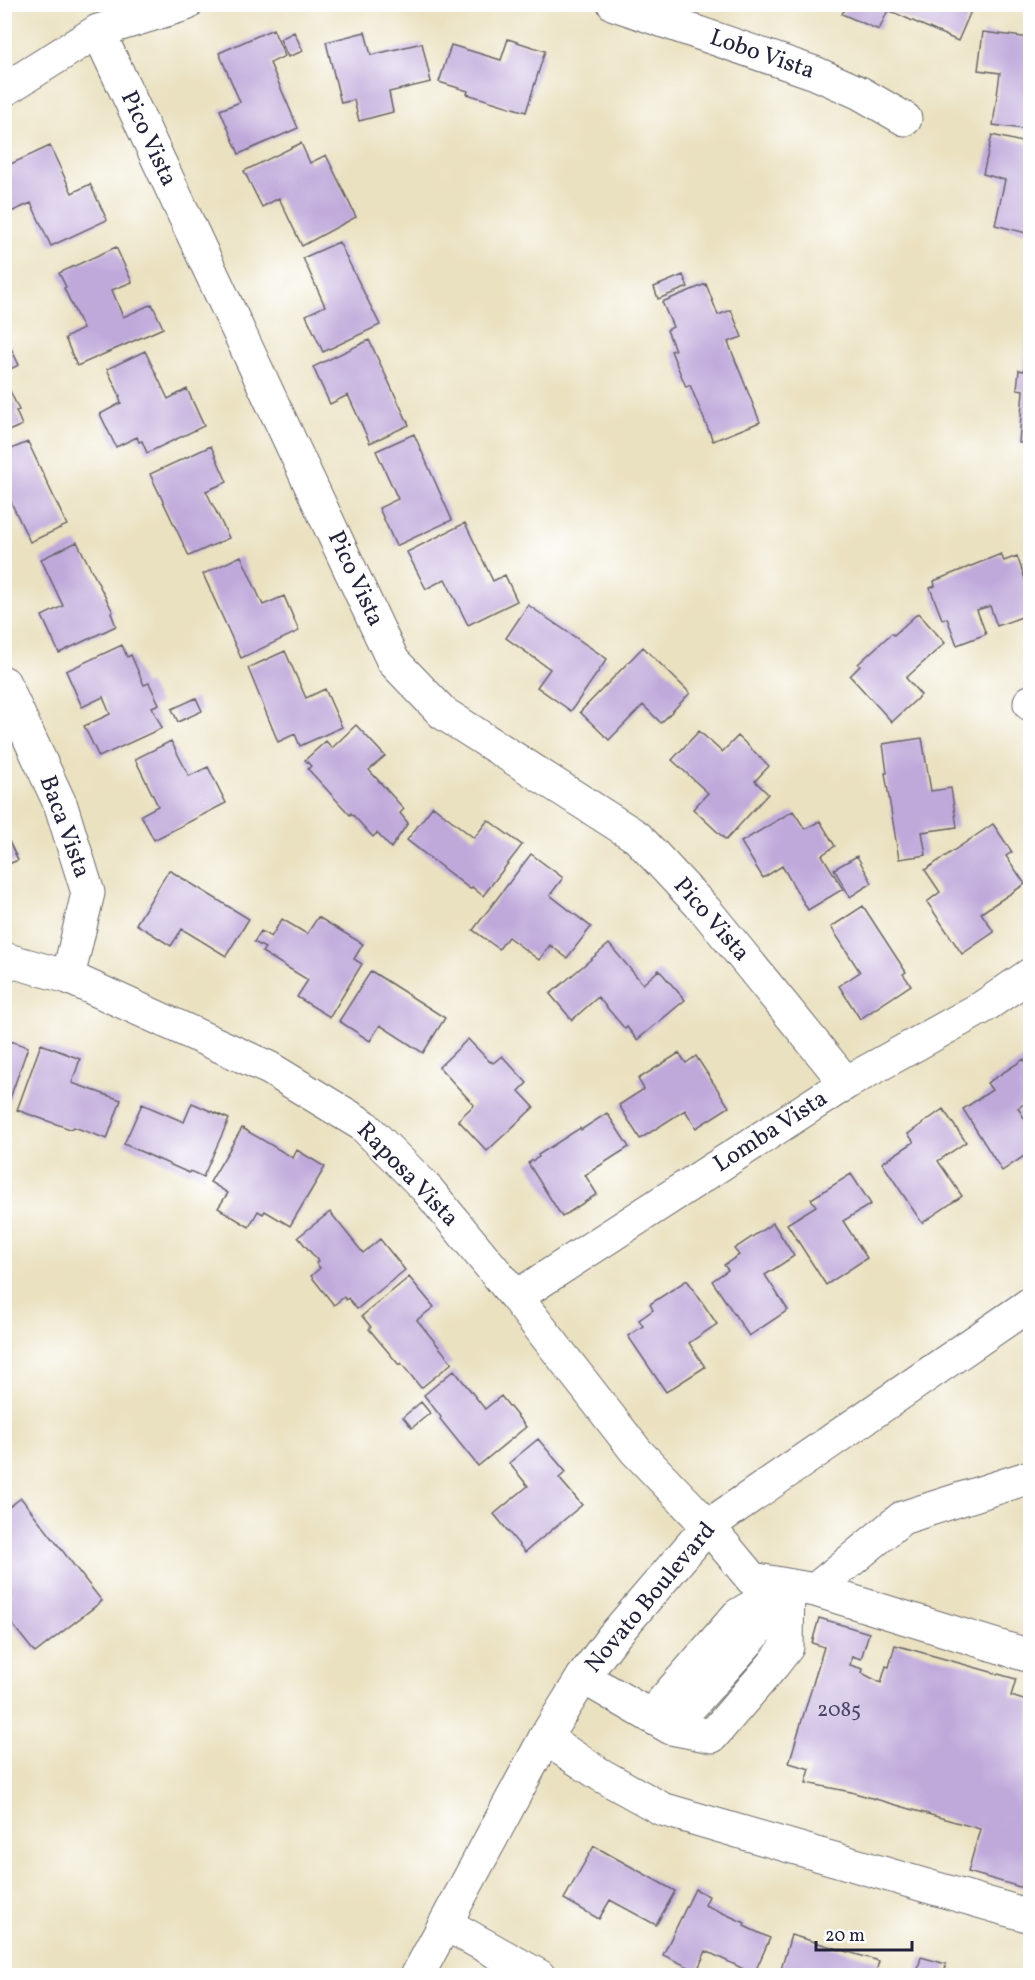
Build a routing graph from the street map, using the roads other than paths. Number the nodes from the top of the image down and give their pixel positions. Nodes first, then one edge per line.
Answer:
1 (186, 4) edge
2 (614, 4) edge
3 (98, 31) junction
4 (4, 90) edge
5 (905, 118) dead end
6 (4, 683) edge
7 (4, 958) edge
8 (1030, 975) edge
9 (68, 977) junction
10 (846, 1083) junction
11 (516, 1297) junction
12 (1030, 1304) edge
13 (1030, 1477) edge
14 (708, 1526) junction
15 (801, 1588) junction
16 (1030, 1656) edge
17 (583, 1677) junction
18 (660, 1722) junction
19 (545, 1738) junction
20 (1030, 1916) edge
21 (446, 1924) junction
22 (417, 1976) edge
23 (539, 1976) edge

1 - 3 street
2 - 5 street, Lobo Vista
3 - 4 street
3 - 10 street, Pico Vista
6 - 9 street, Baca Vista
7 - 9 street, Raposa Vista
8 - 10 street, Lomba Vista
9 - 11 street, Raposa Vista
10 - 11 street, Lomba Vista
11 - 14 street, Raposa Vista
12 - 14 street, Novato Boulevard
13 - 15 street
14 - 15 street, Raposa Vista
14 - 17 street, Novato Boulevard
15 - 16 street, Raposa Vista
15 - 18 street
15 - 18 street
17 - 18 street
17 - 19 street, Novato Boulevard
19 - 20 street
19 - 21 street, Novato Boulevard
21 - 22 street, Novato Boulevard
21 - 23 street

